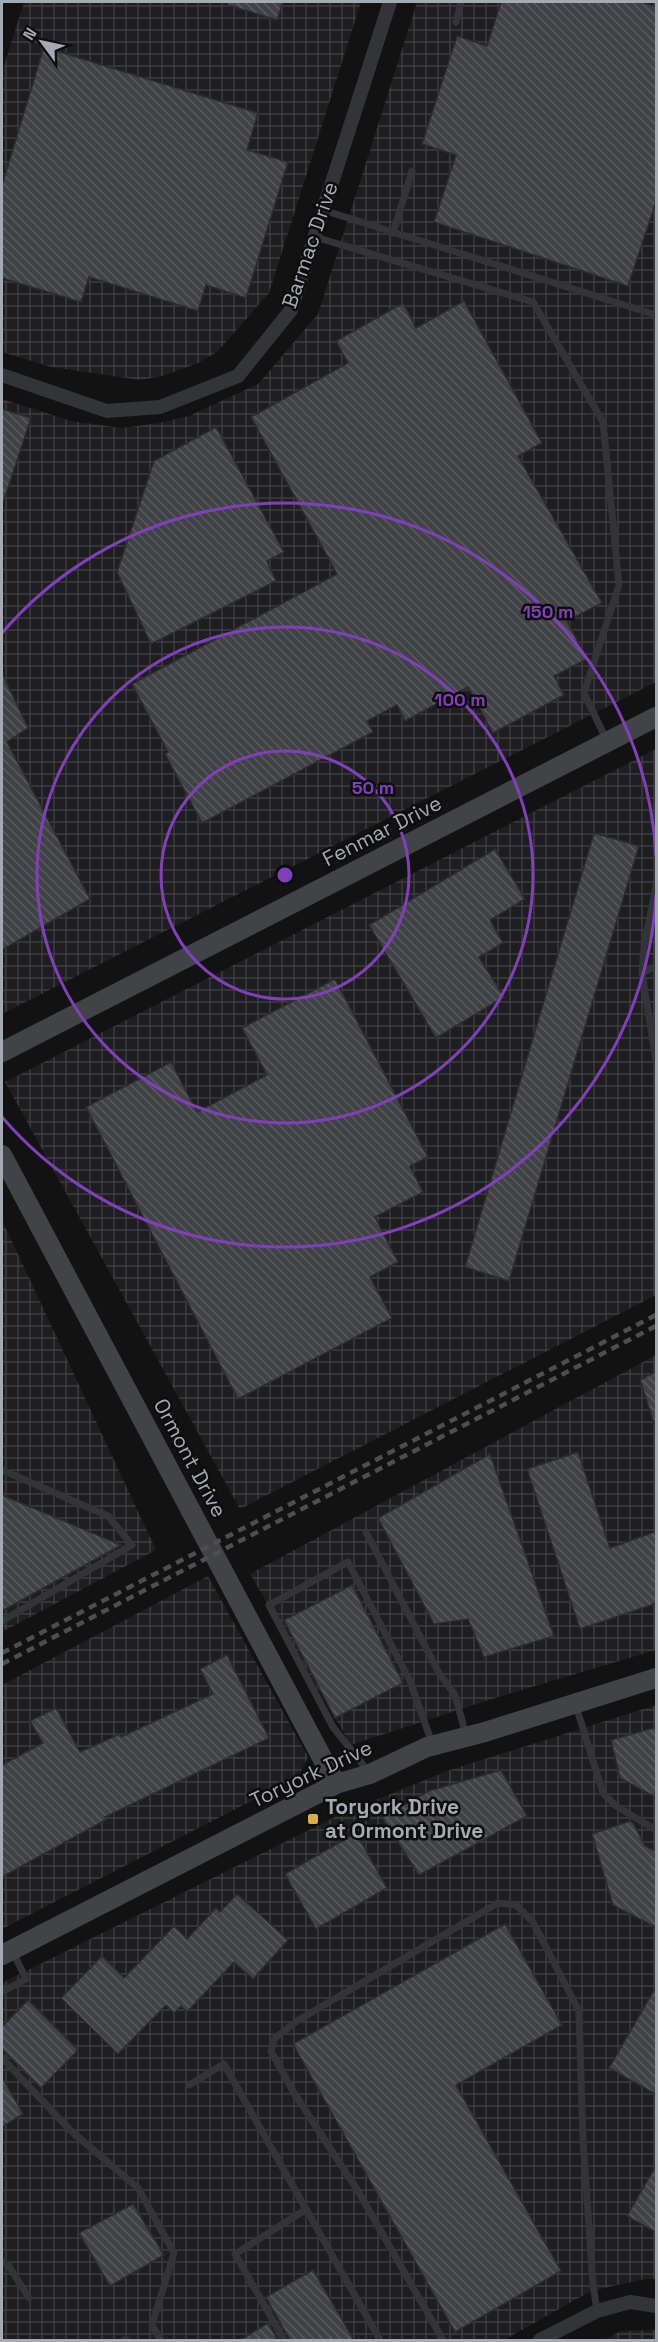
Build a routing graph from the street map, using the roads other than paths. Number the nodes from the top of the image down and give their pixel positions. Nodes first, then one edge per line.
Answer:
1 (390, 2) edge
2 (461, 2) edge
3 (456, 22) dead end
4 (412, 171) dead end
5 (323, 210) junction
6 (393, 233) junction
7 (315, 237) junction
8 (657, 315) edge
9 (2, 375) edge
10 (657, 717) edge
11 (608, 742) junction
12 (657, 886) edge
13 (657, 966) edge
14 (642, 973) junction
15 (2, 1052) edge
16 (657, 1061) edge
17 (2, 1155) edge
18 (2, 1470) edge
19 (366, 1532) dead end
20 (2, 1620) edge
21 (657, 1678) edge
22 (576, 1704) junction
23 (467, 1737) junction
24 (433, 1746) junction
25 (370, 1774) junction
26 (336, 1784) junction
27 (657, 1830) edge
28 (7, 1952) edge
29 (2, 1992) edge
30 (2, 2058) edge
31 (189, 2085) dead end
32 (305, 2210) junction
33 (2, 2261) edge
34 (29, 2298) dead end
35 (657, 2307) edge
36 (597, 2311) junction
37 (160, 2340) edge
38 (284, 2340) edge
39 (380, 2340) edge
40 (443, 2340) edge
41 (540, 2340) edge

1 - 5 street, Barmac Drive
2 - 3 lane
4 - 6 lane
5 - 6 lane
5 - 7 street, Barmac Drive
6 - 8 lane
7 - 9 street, Barmac Drive
7 - 11 lane
10 - 11 street, Fenmar Drive
11 - 15 street, Fenmar Drive
12 - 14 lane
13 - 14 lane
14 - 16 lane
17 - 26 street, Ormont Drive
18 - 20 lane
19 - 23 lane
21 - 22 street, Toryork Drive
22 - 23 street, Toryork Drive
22 - 27 lane
23 - 24 street, Toryork Drive
24 - 25 street, Toryork Drive
24 - 25 lane
25 - 26 street, Toryork Drive
26 - 28 street, Toryork Drive
28 - 29 lane
30 - 37 lane
31 - 32 lane
32 - 38 lane
32 - 39 lane
33 - 34 lane
35 - 36 street
36 - 40 lane
36 - 41 street

